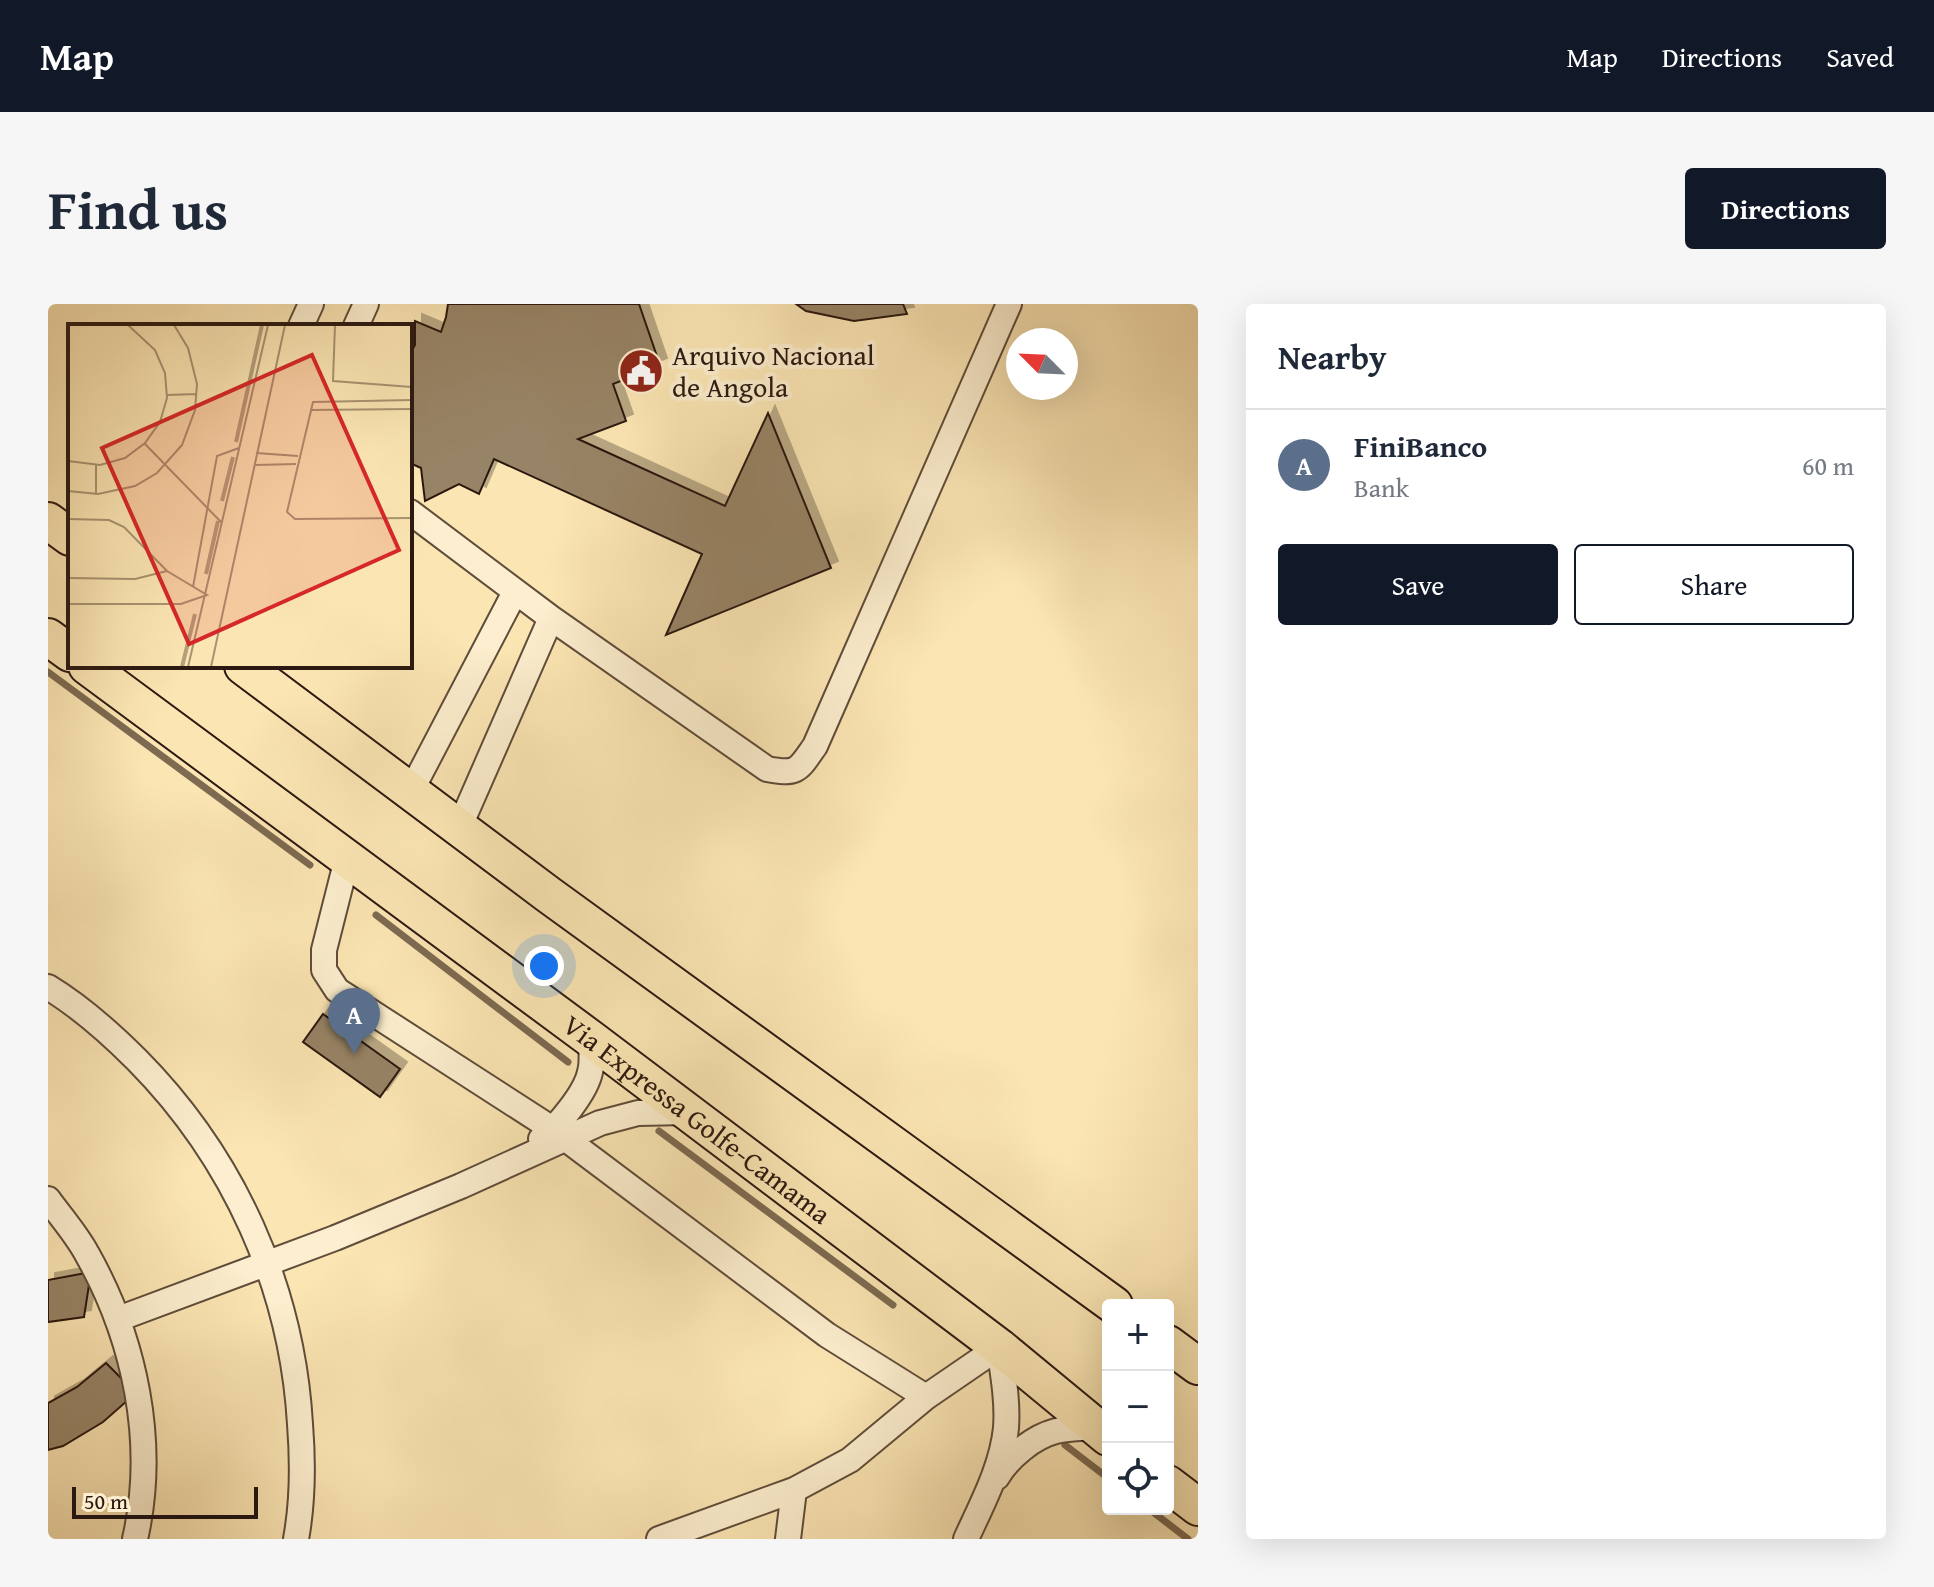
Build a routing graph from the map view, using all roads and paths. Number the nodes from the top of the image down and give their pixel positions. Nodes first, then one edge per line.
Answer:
1 (311, 304) edge
2 (366, 304) edge
3 (1009, 304) edge
4 (302, 324) edge
5 (357, 324) edge
6 (412, 514) edge
7 (48, 521) edge
8 (68, 536) edge
9 (515, 592) junction
10 (551, 618) junction
11 (48, 637) edge
12 (68, 652) edge
13 (90, 668) edge
14 (246, 668) edge
15 (411, 791) junction
16 (459, 828) junction
17 (347, 859) junction
18 (48, 987) edge
19 (591, 1039) junction
20 (688, 1112) junction
21 (559, 1134) junction
22 (48, 1199) edge
23 (268, 1263) junction
24 (1106, 1299) edge
25 (118, 1319) junction
26 (999, 1347) junction
27 (1174, 1348) edge
28 (1198, 1366) edge
29 (926, 1397) junction
30 (1102, 1432) edge
31 (1174, 1489) edge
32 (794, 1490) junction
33 (987, 1492) junction
34 (1198, 1507) edge
35 (135, 1539) edge
36 (296, 1539) edge
37 (659, 1539) edge
38 (788, 1539) edge
39 (966, 1539) edge

1 - 4 street
2 - 5 street
3 - 10 street
6 - 9 street
7 - 8 highway
9 - 10 street
9 - 15 street
10 - 16 street
11 - 12 highway
13 - 17 highway, Via Expressa Golfe-Camama
14 - 15 highway
15 - 16 highway
16 - 24 highway
17 - 19 highway, Via Expressa Golfe-Camama
17 - 21 street
18 - 23 street
19 - 20 highway, Via Expressa Golfe-Camama
19 - 21 street
20 - 21 street
20 - 26 highway, Via Expressa Golfe-Camama
21 - 23 street
21 - 29 street
22 - 25 street
23 - 25 street
23 - 36 street
25 - 35 street
26 - 29 street
26 - 30 highway, Via Expressa Golfe-Camama
26 - 33 street
27 - 28 highway
29 - 32 street
30 - 33 street
31 - 34 highway
32 - 37 street
32 - 38 street
33 - 39 street

